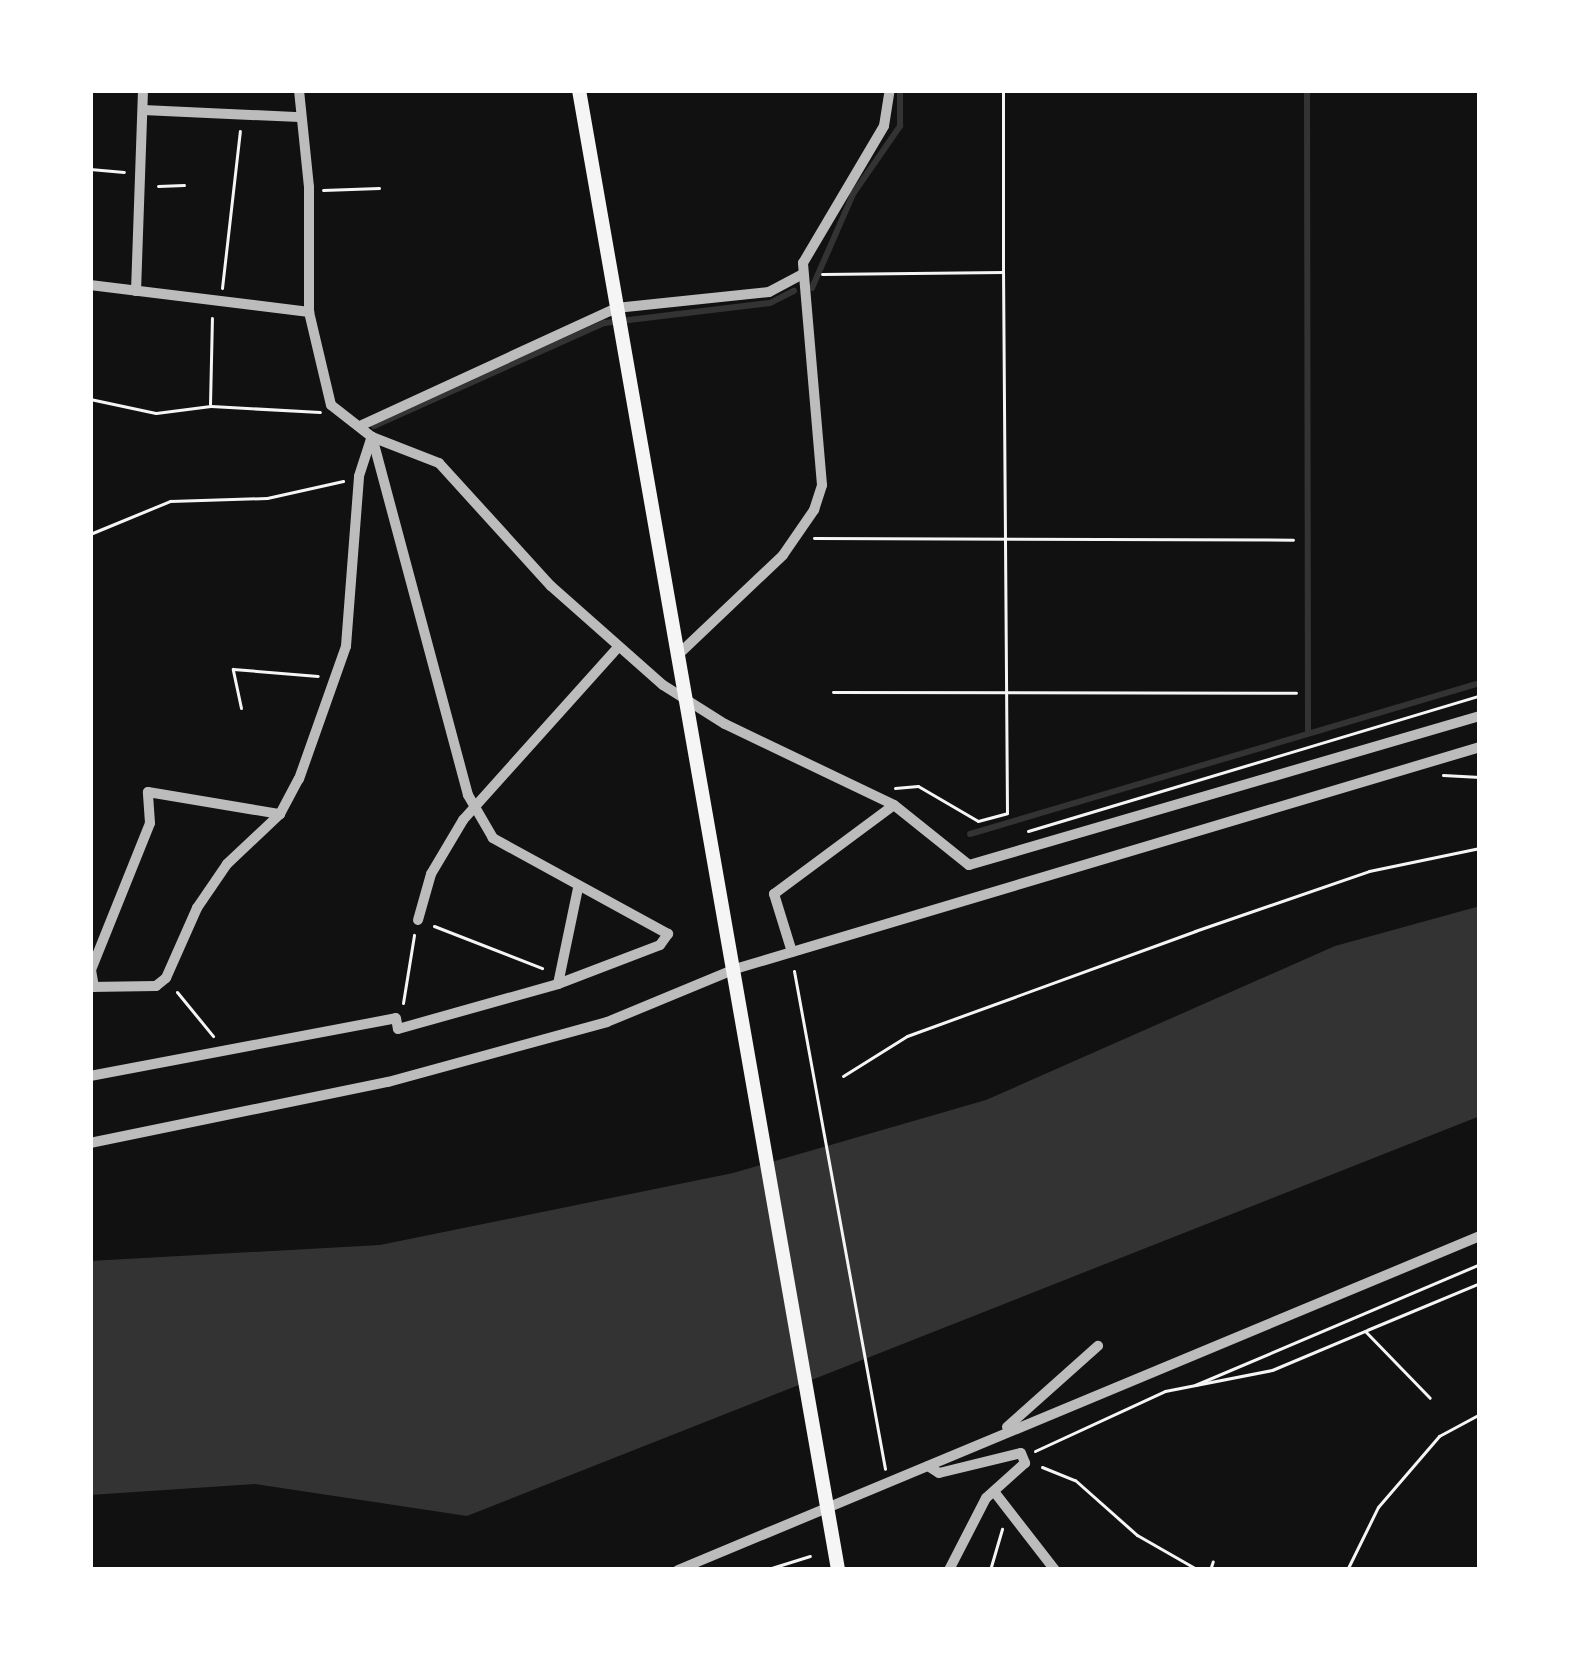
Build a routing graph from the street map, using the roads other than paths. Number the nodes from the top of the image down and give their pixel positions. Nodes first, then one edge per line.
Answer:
1 (143, 90) edge
2 (298, 90) edge
3 (579, 90) edge
4 (890, 90) edge
5 (143, 110) junction
6 (300, 117) junction
7 (802, 274) junction
8 (90, 286) edge
9 (136, 291) junction
10 (309, 312) junction
11 (618, 316) junction
12 (362, 425) junction
13 (372, 437) junction
14 (618, 647) junction
15 (682, 651) junction
16 (685, 696) junction
17 (1480, 716) edge
18 (1480, 746) edge
19 (894, 806) junction
20 (476, 809) junction
21 (280, 814) junction
22 (578, 888) junction
23 (418, 920) road end
24 (792, 958) junction
25 (736, 975) junction
26 (557, 979) junction
27 (92, 987) edge
28 (90, 1076) edge
29 (90, 1143) edge
30 (1480, 1236) edge
31 (1098, 1346) dead end
32 (1005, 1429) junction
33 (928, 1466) junction
34 (996, 1494) junction
35 (830, 1510) junction
36 (678, 1570) edge
37 (838, 1570) edge
38 (949, 1570) edge
39 (1054, 1570) edge

1 - 5 street
2 - 6 street
3 - 11 main road
4 - 7 street
5 - 6 street
5 - 9 street
6 - 10 street
7 - 11 street
7 - 15 street
8 - 9 street
9 - 10 street
10 - 12 street
11 - 12 street
11 - 15 main road
12 - 13 street
13 - 14 street
13 - 20 street
13 - 21 street
14 - 16 street
14 - 20 street
15 - 16 main road
16 - 19 street
16 - 25 main road
17 - 19 street
18 - 24 street
19 - 24 street
20 - 22 street
20 - 23 street
21 - 27 street
21 - 27 street
22 - 26 street
22 - 26 street
24 - 25 street
25 - 29 street
25 - 35 main road
26 - 28 street
30 - 32 street
31 - 32 street
32 - 33 street
33 - 34 street
33 - 35 street
34 - 38 street
34 - 39 street
35 - 36 street
35 - 37 main road

